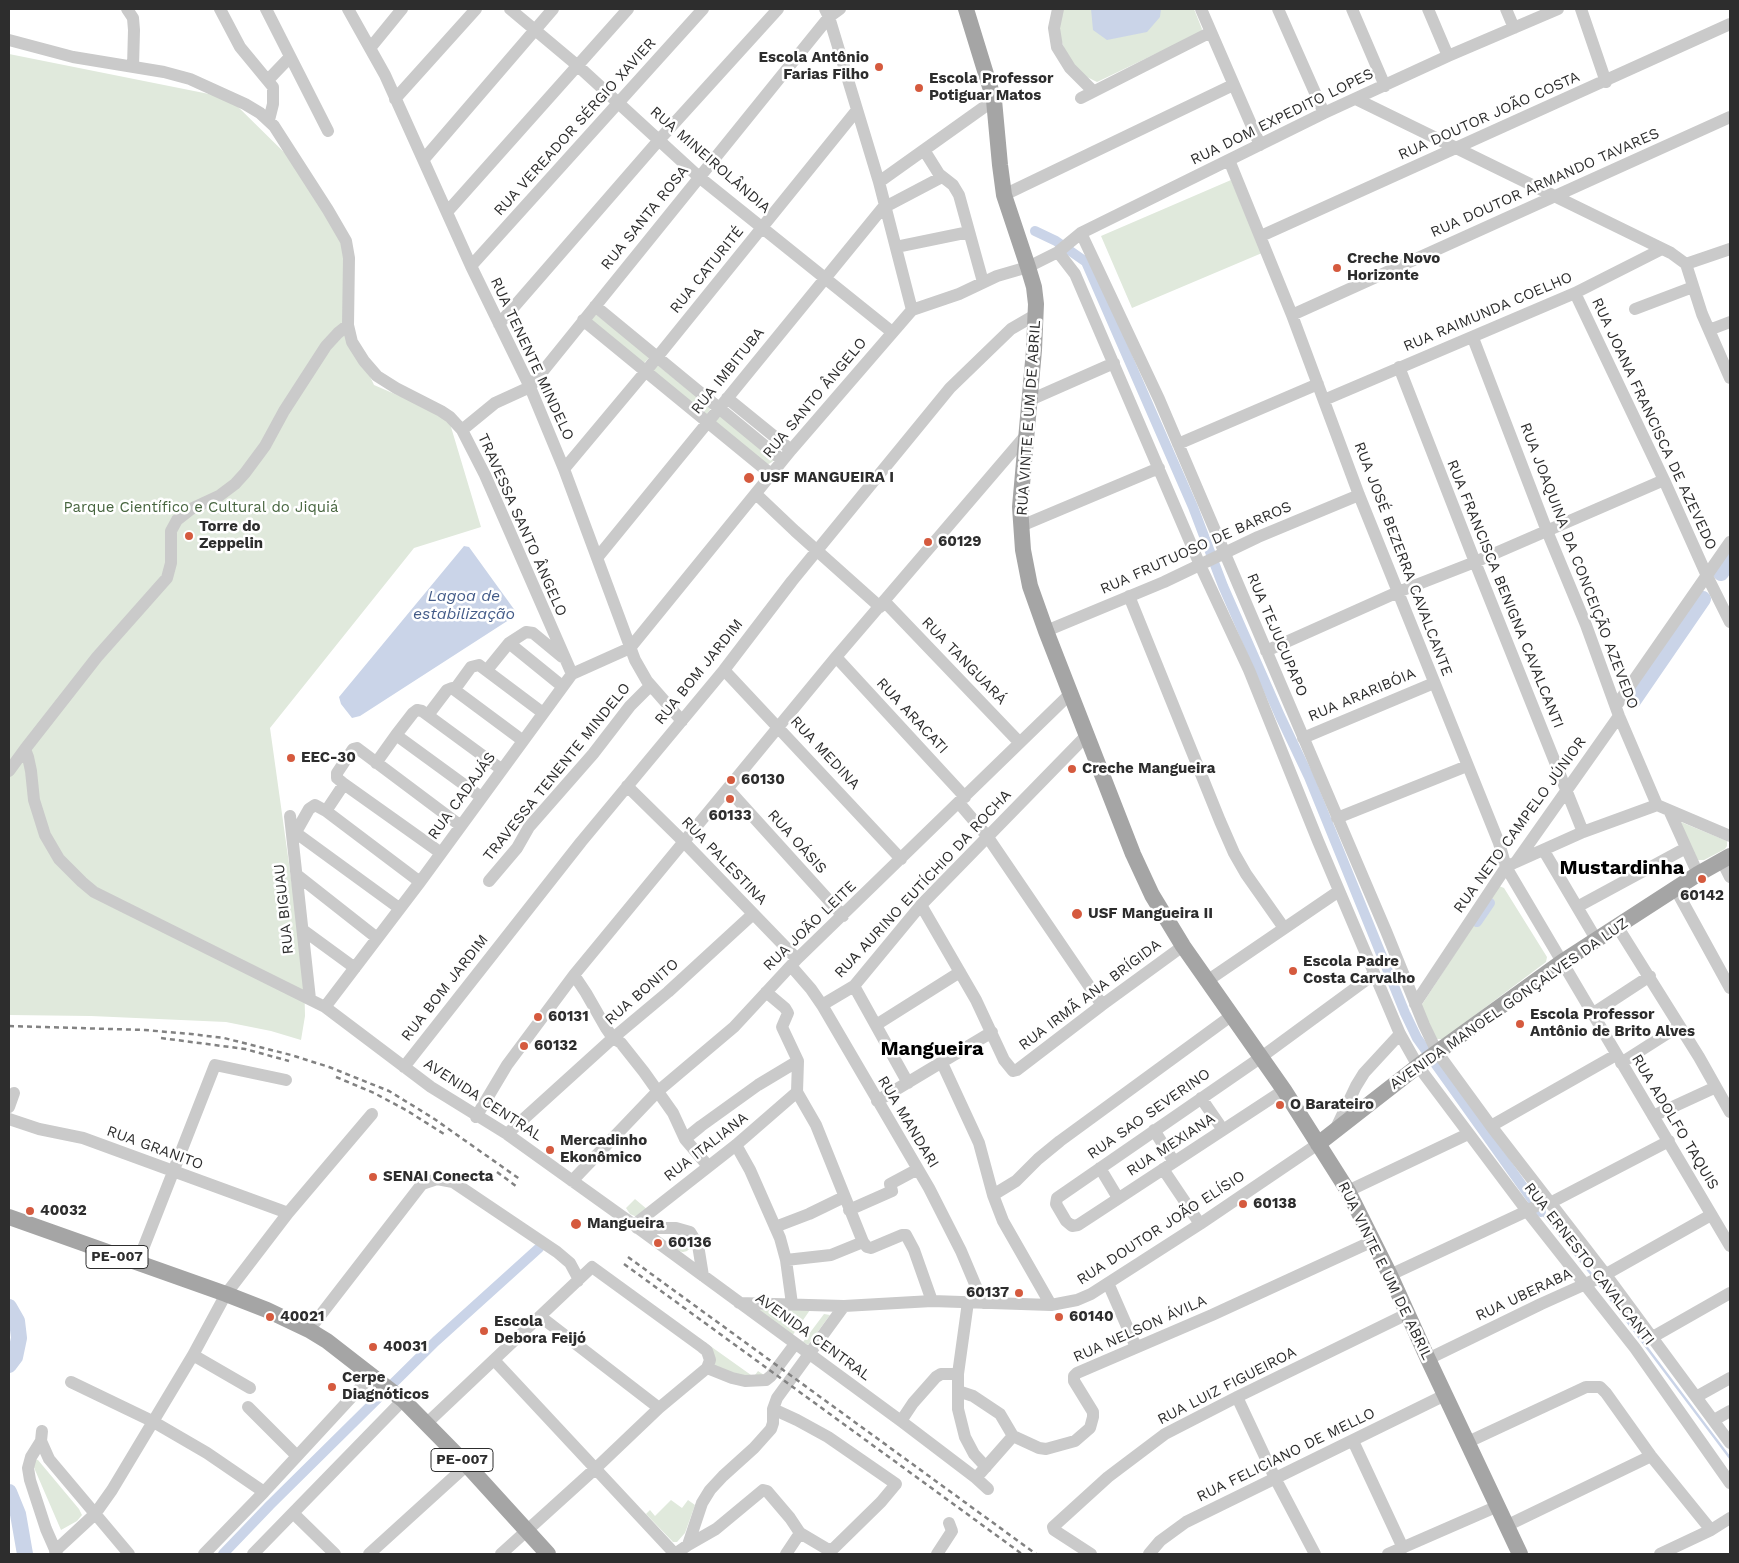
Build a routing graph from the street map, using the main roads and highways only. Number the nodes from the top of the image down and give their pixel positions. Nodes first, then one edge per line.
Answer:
1 (966, 9) edge
2 (1726, 859) edge
3 (1318, 1144) junction
4 (9, 1218) edge
5 (548, 1554) edge
6 (1520, 1554) edge

1 - 3 main road, RUA VINTE E UM DE ABRIL
2 - 3 main road, AVENIDA MANOEL GONÇALVES DA LUZ
3 - 6 main road, RUA VINTE E UM DE ABRIL
4 - 5 main road, PE-007

